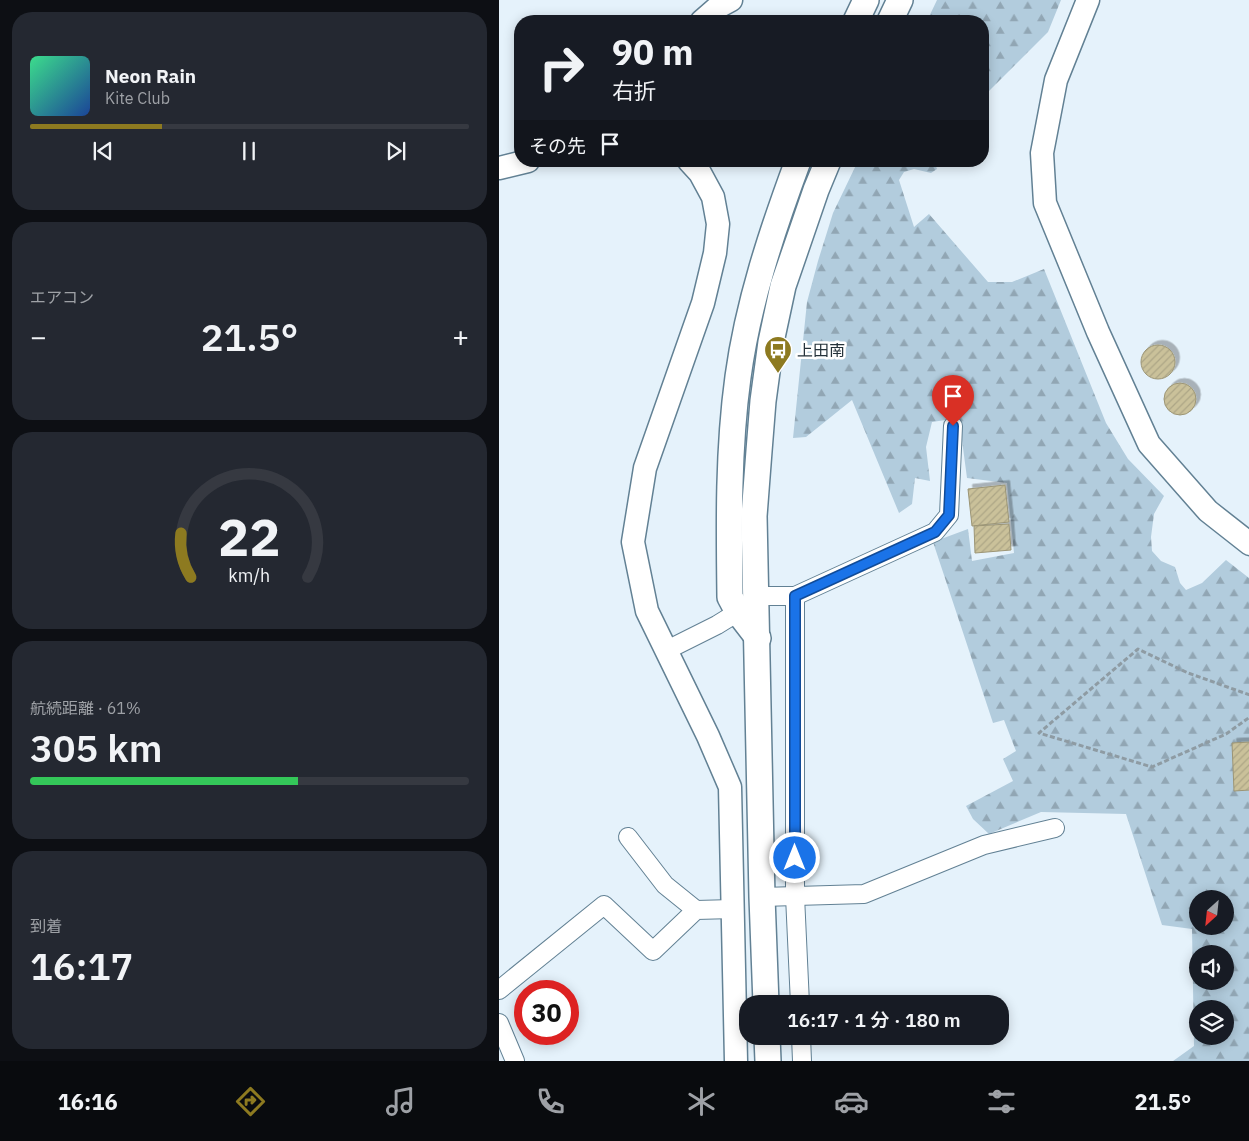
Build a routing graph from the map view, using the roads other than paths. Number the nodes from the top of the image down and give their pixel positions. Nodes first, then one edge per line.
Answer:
1 (866, 0) edge
2 (900, 0) edge
3 (1088, 0) edge
4 (718, 2) edge
5 (707, 15) edge
6 (859, 15) edge
7 (893, 15) edge
8 (514, 164) edge
9 (694, 167) edge
10 (796, 167) edge
11 (826, 167) edge
12 (499, 168) edge
13 (953, 426) dead end
14 (1249, 544) edge
15 (795, 596) junction
16 (748, 604) junction
17 (667, 650) junction
18 (1055, 828) dead end
19 (628, 837) dead end
20 (795, 896) junction
21 (762, 897) junction
22 (733, 909) junction
23 (697, 910) junction
24 (499, 990) edge
25 (766, 995) edge
26 (799, 995) edge
27 (499, 1024) edge
28 (767, 1045) edge
29 (801, 1045) edge
30 (515, 1061) edge
31 (736, 1061) edge
32 (768, 1061) edge
33 (802, 1061) edge

1 - 6 main road
2 - 7 main road
3 - 14 street
4 - 5 street
8 - 12 street
9 - 17 street
10 - 16 main road
11 - 16 main road
13 - 15 street
15 - 16 street
15 - 20 street
16 - 17 street
16 - 21 main road
17 - 22 street
18 - 20 street
19 - 23 street
20 - 21 street
20 - 26 street
21 - 25 main road
22 - 23 street
22 - 31 street
23 - 24 street
27 - 30 street
28 - 32 main road
29 - 33 street

